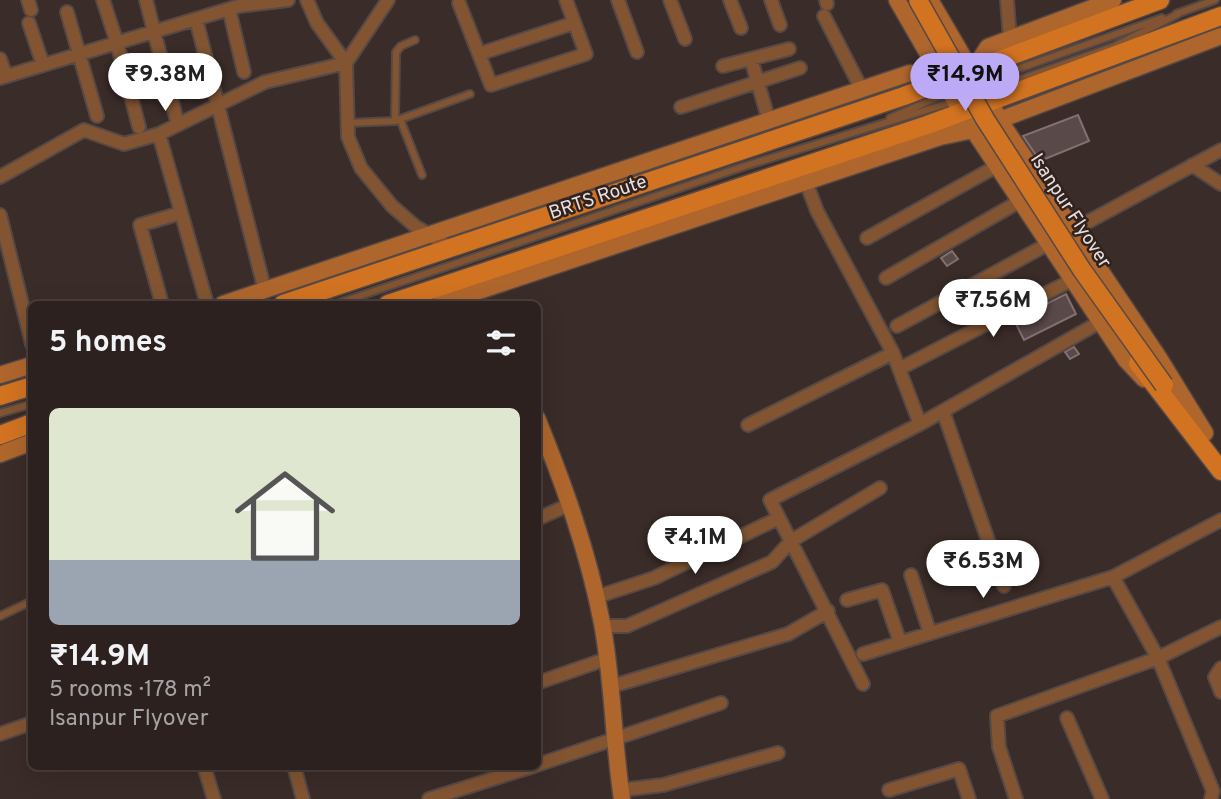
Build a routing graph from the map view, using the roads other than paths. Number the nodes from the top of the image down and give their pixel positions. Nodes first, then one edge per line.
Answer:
1 (103, 0) edge
2 (146, 0) edge
3 (288, 0) edge
4 (307, 0) edge
5 (388, 0) edge
6 (566, 0) edge
7 (618, 0) edge
8 (670, 0) edge
9 (730, 0) edge
10 (771, 0) edge
11 (897, 0) edge
12 (910, 0) edge
13 (918, 0) edge
14 (930, 0) edge
15 (1007, 0) edge
16 (1113, 0) edge
17 (1160, 0) edge
18 (1215, 0) edge
19 (458, 1) edge
20 (826, 7) edge
21 (229, 9) junction
22 (29, 11) edge
23 (67, 12) dead end
24 (1178, 14) junction
25 (1221, 16) edge
26 (196, 19) junction
27 (574, 23) junction
28 (780, 25) dead end
29 (741, 28) dead end
30 (153, 32) junction
31 (1221, 36) edge
32 (685, 39) dead end
33 (1010, 39) junction
34 (415, 40) dead end
35 (117, 43) junction
36 (988, 47) junction
37 (789, 49) dead end
38 (637, 52) dead end
39 (80, 54) junction
40 (479, 54) junction
41 (962, 55) junction
42 (0, 59) edge
43 (751, 59) junction
44 (345, 63) junction
45 (43, 65) junction
46 (934, 65) junction
47 (723, 66) dead end
48 (800, 68) dead end
49 (244, 72) dead end
50 (911, 73) junction
51 (3, 77) edge
52 (756, 81) junction
53 (981, 87) junction
54 (862, 90) junction
55 (470, 94) dead end
56 (953, 97) junction
57 (218, 106) junction
58 (681, 107) dead end
59 (97, 116) dead end
60 (398, 120) junction
61 (1000, 120) junction
62 (769, 121) junction
63 (348, 123) junction
64 (177, 125) junction
65 (139, 127) dead end
66 (872, 127) junction
67 (973, 130) junction
68 (159, 134) junction
69 (940, 137) junction
70 (1221, 150) edge
71 (1192, 164) junction
72 (997, 166) junction
73 (422, 175) dead end
74 (0, 177) edge
75 (806, 182) junction
76 (1221, 184) edge
77 (557, 194) junction
78 (1020, 201) junction
79 (565, 211) junction
80 (181, 213) junction
81 (0, 215) edge
82 (1071, 231) junction
83 (432, 237) junction
84 (867, 238) dead end
85 (1048, 244) junction
86 (453, 250) junction
87 (361, 260) junction
88 (367, 278) junction
89 (886, 278) dead end
90 (1072, 280) junction
91 (485, 281) junction
92 (265, 291) junction
93 (161, 301) edge
94 (206, 301) edge
95 (233, 301) edge
96 (293, 301) edge
97 (345, 301) edge
98 (401, 301) edge
99 (446, 301) edge
100 (493, 301) edge
101 (1100, 323) junction
102 (897, 326) dead end
103 (28, 328) edge
104 (893, 354) junction
105 (28, 366) edge
106 (899, 369) junction
107 (0, 375) edge
108 (28, 389) edge
109 (1161, 389) junction
110 (5, 404) edge
111 (28, 404) edge
112 (943, 411) junction
113 (0, 415) edge
114 (28, 424) edge
115 (920, 424) junction
116 (748, 425) dead end
117 (541, 428) edge
118 (1205, 433) junction
119 (0, 435) edge
120 (28, 444) edge
121 (0, 454) edge
122 (1221, 454) edge
123 (1221, 471) edge
124 (880, 488) dead end
125 (571, 503) junction
126 (541, 517) edge
127 (779, 518) junction
128 (1221, 520) edge
129 (791, 541) junction
130 (911, 575) dead end
131 (1113, 577) junction
132 (1004, 586) dead end
133 (596, 597) junction
134 (847, 600) dead end
135 (28, 603) edge
136 (828, 611) junction
137 (0, 616) edge
138 (602, 626) junction
139 (1221, 627) edge
140 (930, 633) junction
141 (900, 642) junction
142 (863, 654) dead end
143 (1158, 658) junction
144 (606, 659) junction
145 (1221, 668) edge
146 (541, 682) edge
147 (863, 684) dead end
148 (609, 687) junction
149 (1221, 692) edge
150 (721, 703) dead end
151 (1067, 718) dead end
152 (28, 724) edge
153 (0, 734) edge
154 (613, 741) junction
155 (779, 753) dead end
156 (541, 764) edge
157 (205, 770) edge
158 (295, 770) edge
159 (523, 770) edge
160 (889, 790) dead end
161 (621, 795) edge
162 (214, 799) edge
163 (303, 799) edge
164 (429, 799) edge
165 (969, 799) edge
166 (1016, 799) edge
167 (1102, 799) edge
168 (1212, 799) edge

1 - 35 street
2 - 30 street
3 - 21 street
4 - 44 street
5 - 44 street
6 - 27 street
7 - 38 street
8 - 32 street
9 - 29 street
10 - 28 street
11 - 46 street
12 - 109 main road, Isanpur Flyover, bridge
13 - 109 main road, Isanpur Flyover, bridge
14 - 41 street
15 - 33 street
16 - 33 street
17 - 53 main road
18 - 24 lane
19 - 40 street
20 - 54 street
21 - 26 street
21 - 49 street
22 - 45 street
23 - 39 street
24 - 53 lane
24 - 53 lane
25 - 53 main road
26 - 30 street
26 - 57 street
27 - 40 street
27 - 40 street
30 - 35 street
30 - 64 street
31 - 61 street
33 - 36 street
34 - 60 lane
35 - 39 street
35 - 65 street
36 - 41 street
36 - 53 street
37 - 43 street
39 - 45 street
39 - 59 street
41 - 46 street
41 - 53 street
42 - 51 street
43 - 47 street
43 - 52 street
44 - 57 street
44 - 63 street
45 - 51 street
46 - 50 street
46 - 56 street
48 - 52 street
50 - 54 street
50 - 56 street
52 - 58 street
52 - 62 street
53 - 56 main road
53 - 56 main road
53 - 61 street
54 - 62 street
55 - 60 lane
56 - 66 lane, BRTS Route
56 - 66 lane, BRTS Route
56 - 67 street
56 - 69 street
56 - 79 main road
56 - 91 main road
57 - 64 street
57 - 92 street
60 - 63 lane
60 - 73 lane
61 - 67 street
61 - 82 street
62 - 77 street
63 - 83 street
64 - 68 street
66 - 97 lane, BRTS Route
67 - 69 street
67 - 72 street
68 - 74 street
68 - 80 street
69 - 75 street
70 - 71 street
71 - 76 street
71 - 82 street
72 - 78 street
72 - 84 street
75 - 91 street
75 - 104 street
77 - 79 street
77 - 83 street
78 - 85 street
78 - 89 street
79 - 86 main road
80 - 93 street
80 - 94 street
81 - 103 street
82 - 118 street
83 - 86 street
83 - 87 street
85 - 90 street
85 - 102 street
86 - 88 main road
87 - 88 street
87 - 92 street
88 - 96 main road
90 - 101 street
90 - 106 street
91 - 98 main road
91 - 99 street
91 - 100 street
92 - 95 street
101 - 109 street
101 - 112 street
104 - 106 street
104 - 116 street
105 - 107 street
106 - 115 street
108 - 110 main road
109 - 118 main road, Isanpur Flyover
109 - 123 main road
110 - 111 lane
110 - 113 lane
112 - 115 street
112 - 132 street
114 - 119 main road
115 - 127 street
117 - 125 street
118 - 122 main road, Isanpur Flyover
120 - 121 street
124 - 129 street
125 - 126 street
125 - 133 street
127 - 129 street
127 - 133 street
128 - 131 street
129 - 136 street
129 - 138 street
130 - 140 street
131 - 140 street
131 - 143 street
133 - 138 street
134 - 141 street
135 - 137 lane
136 - 147 street
136 - 148 street
138 - 144 street
139 - 143 street
140 - 141 street
141 - 142 street
143 - 166 street
143 - 168 street
144 - 146 street
144 - 148 street
145 - 149 street
148 - 154 street
150 - 154 street
151 - 167 street
152 - 153 street
154 - 156 street
154 - 161 street
155 - 161 street
157 - 162 street
158 - 163 street
159 - 164 street
160 - 165 street

